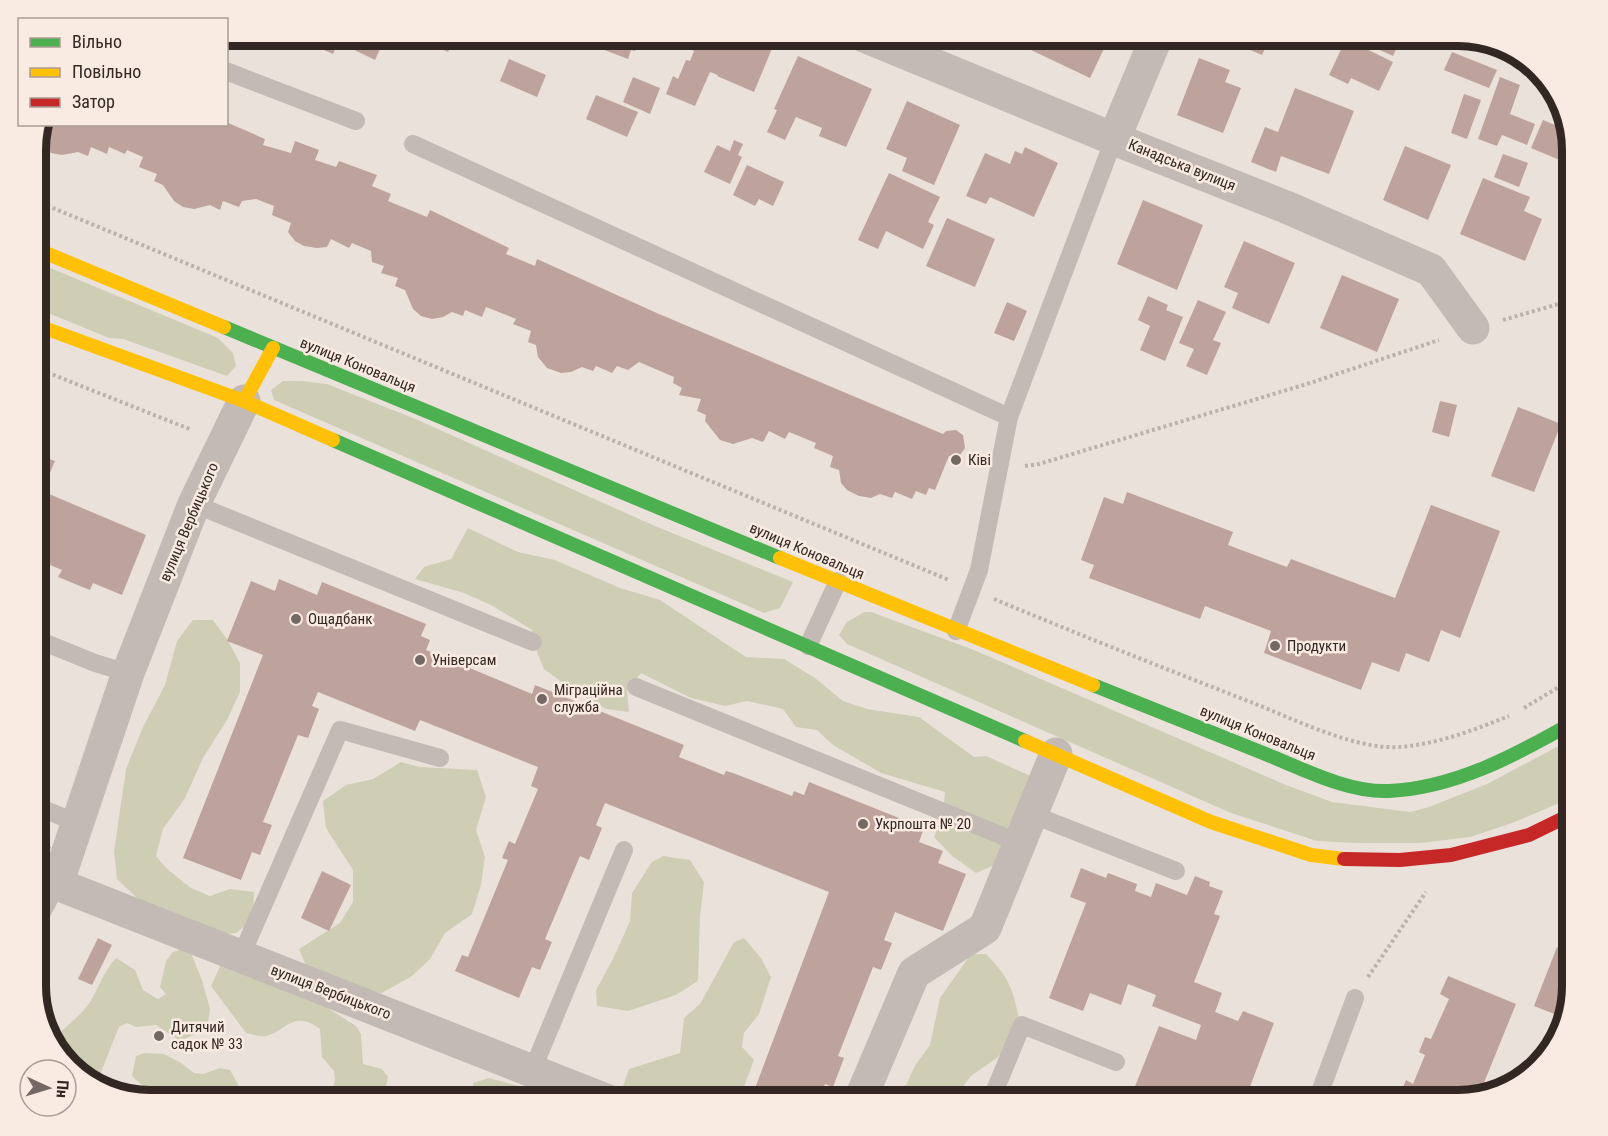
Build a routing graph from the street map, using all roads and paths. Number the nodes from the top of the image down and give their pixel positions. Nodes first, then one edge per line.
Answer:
1 (888, 46) edge
2 (1153, 46) edge
3 (228, 71) edge
4 (356, 121) dead end
5 (1114, 139) junction
6 (413, 144) dead end
7 (47, 206) edge
8 (47, 254) edge
9 (1562, 303) edge
10 (1473, 328) junction
11 (47, 329) edge
12 (273, 348) junction
13 (244, 401) junction
14 (1009, 417) junction
15 (999, 470) junction
16 (194, 504) junction
17 (838, 581) junction
18 (971, 589) junction
19 (956, 631) junction
20 (533, 642) dead end
21 (47, 643) edge
22 (808, 646) junction
23 (128, 673) junction
24 (1562, 685) edge
25 (636, 687) dead end
26 (1562, 728) edge
27 (1056, 753) junction
28 (440, 758) dead end
29 (47, 811) edge
30 (1562, 819) edge
31 (77, 823) junction
32 (1025, 829) junction
33 (624, 850) dead end
34 (1451, 855) junction
35 (1176, 872) dead end
36 (57, 884) junction
37 (47, 903) edge
38 (241, 956) junction
39 (1354, 998) joint
40 (1116, 1062) dead end
41 (532, 1071) junction
42 (580, 1090) edge
43 (864, 1090) edge
44 (995, 1090) edge
45 (1321, 1090) edge

1 - 5 street, Канадська вулиця
2 - 5 street
3 - 4 lane
5 - 10 street, Канадська вулиця
5 - 14 lane
6 - 14 lane
7 - 18 path
8 - 12 main road, вулиця Коновальця
9 - 10 path
10 - 15 path
11 - 13 main road
12 - 13 main road
12 - 17 main road, вулиця Коновальця
13 - 16 street, вулиця Вербицького
13 - 22 main road
14 - 15 lane
15 - 18 lane
16 - 20 lane
16 - 23 street, вулиця Вербицького
17 - 19 main road, вулиця Коновальця
17 - 22 lane
18 - 19 lane
18 - 24 path
19 - 26 main road, вулиця Коновальця
21 - 23 lane
22 - 27 main road
23 - 31 street, вулиця Вербицького
25 - 32 lane
27 - 32 street
27 - 34 main road
28 - 38 lane
29 - 31 lane
30 - 34 main road
31 - 36 street, вулиця Вербицького
32 - 35 lane
32 - 43 street
33 - 41 lane
34 - 39 path
36 - 37 lane, вулиця Вербицького
36 - 38 street, вулиця Вербицького
38 - 41 street, вулиця Вербицького
39 - 45 lane
40 - 44 lane
41 - 42 street, вулиця Вербицького

